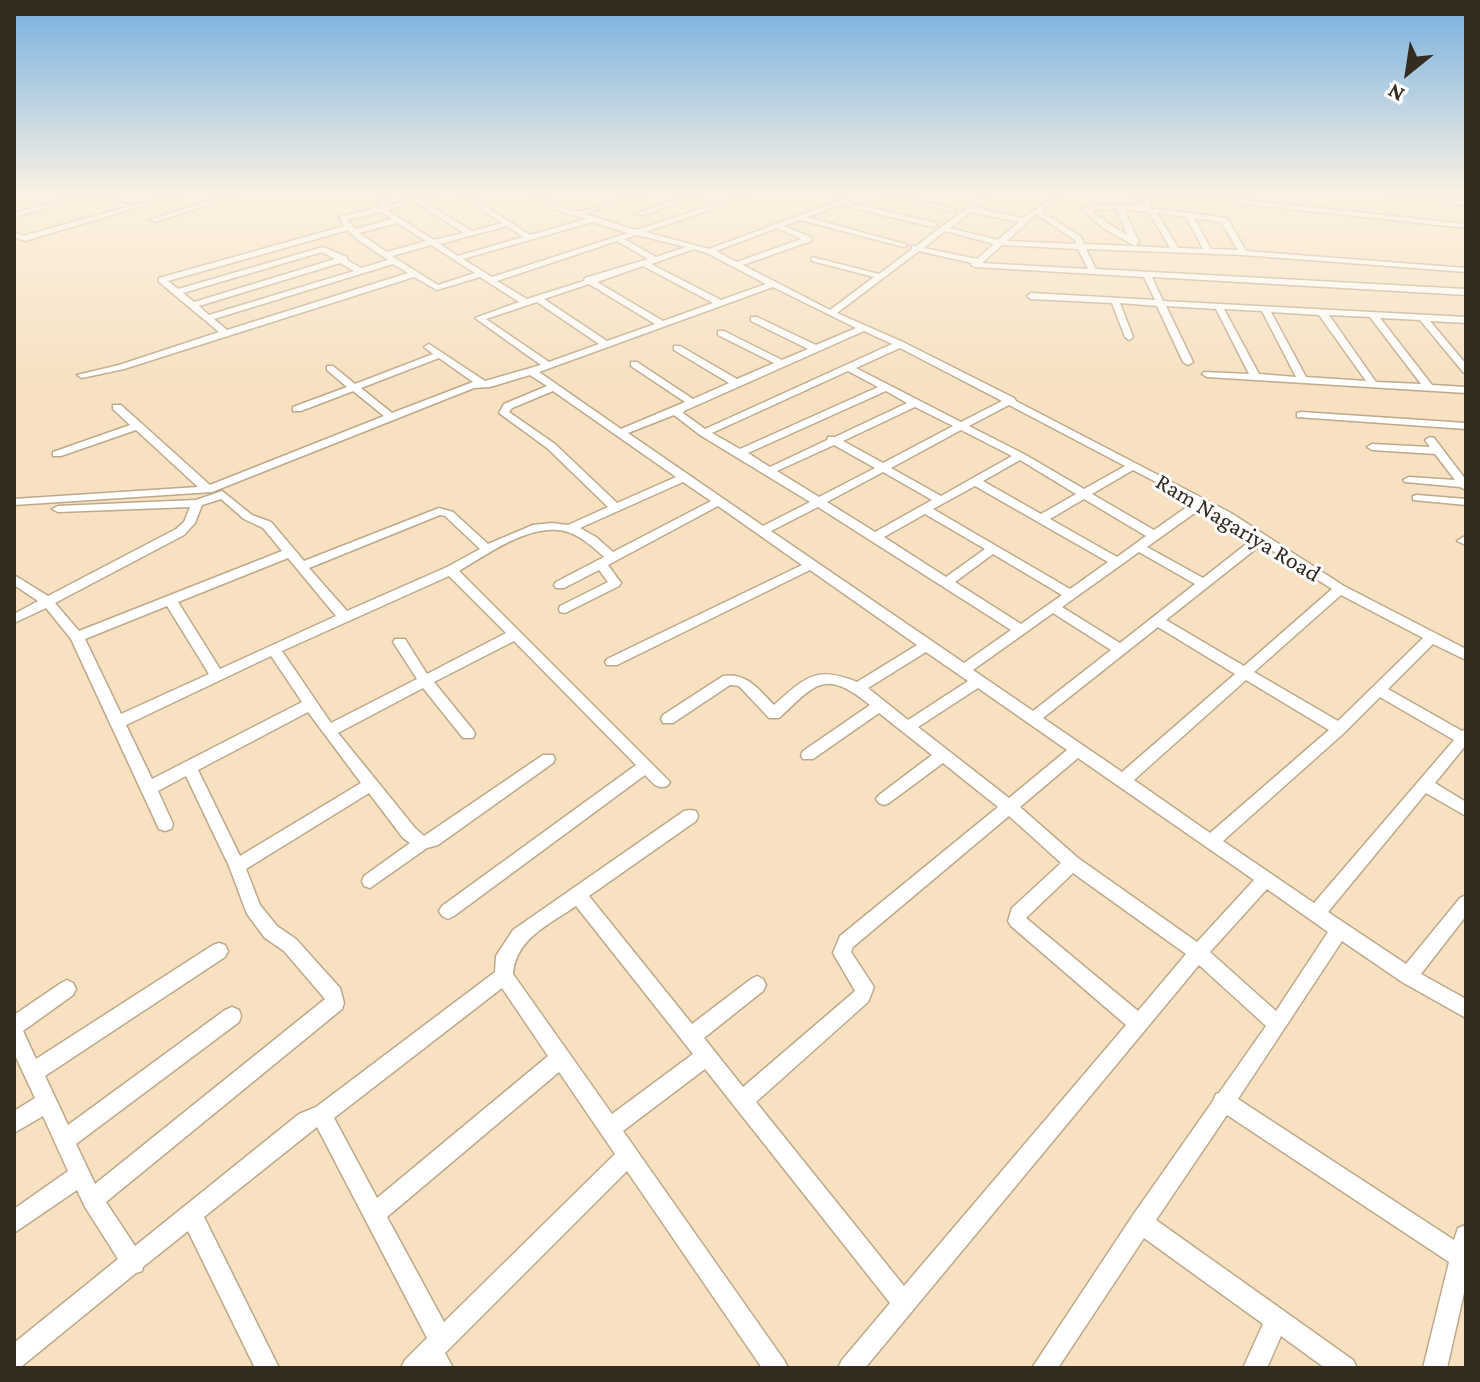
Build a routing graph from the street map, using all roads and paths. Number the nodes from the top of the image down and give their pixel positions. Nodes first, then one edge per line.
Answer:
1 (240, 259) edge
2 (288, 259) edge
3 (342, 259) edge
4 (344, 259) edge
5 (387, 259) edge
6 (392, 259) edge
7 (460, 259) edge
8 (557, 259) edge
9 (726, 259) edge
10 (752, 259) edge
11 (817, 259) edge
12 (885, 259) edge
13 (900, 259) edge
14 (967, 259) edge
15 (981, 259) edge
16 (1087, 259) edge
17 (1328, 259) edge
18 (655, 260) edge
19 (978, 262) junction
20 (645, 264) junction
21 (737, 265) junction
22 (1466, 270) edge
23 (360, 271) junction
24 (1093, 272) junction
25 (868, 273) junction
26 (415, 274) junction
27 (481, 274) junction
28 (1147, 275) junction
29 (879, 276) junction
30 (491, 280) junction
31 (588, 280) junction
32 (771, 285) junction
33 (177, 292) junction
34 (1466, 292) edge
35 (1031, 296) dead end
36 (537, 298) junction
37 (1115, 301) junction
38 (525, 302) junction
39 (720, 303) junction
40 (1162, 303) junction
41 (193, 305) junction
42 (1219, 307) junction
43 (1265, 309) junction
44 (826, 312) junction
45 (1322, 312) junction
46 (1373, 315) junction
47 (208, 318) junction
48 (1423, 318) junction
49 (754, 319) dead end
50 (1466, 320) edge
51 (661, 324) junction
52 (864, 328) junction
53 (225, 333) junction
54 (721, 333) dead end
55 (1129, 337) dead end
56 (605, 344) junction
57 (900, 344) junction
58 (429, 347) dead end
59 (677, 348) dead end
60 (816, 349) junction
61 (440, 355) junction
62 (1188, 362) dead end
63 (781, 363) junction
64 (634, 364) dead end
65 (548, 366) junction
66 (330, 368) dead end
67 (849, 368) junction
68 (1466, 370) edge
69 (531, 371) junction
70 (1207, 374) dead end
71 (82, 375) dead end
72 (1255, 376) junction
73 (1302, 379) junction
74 (486, 383) junction
75 (736, 383) junction
76 (1373, 384) junction
77 (354, 387) junction
78 (554, 387) junction
79 (886, 387) junction
80 (1429, 388) junction
81 (1466, 390) edge
82 (1011, 400) junction
83 (690, 401) junction
84 (915, 403) junction
85 (117, 407) dead end
86 (297, 409) dead end
87 (679, 409) junction
88 (1301, 415) dead end
89 (391, 417) junction
90 (136, 426) junction
91 (958, 426) junction
92 (1466, 426) edge
93 (620, 433) junction
94 (704, 433) junction
95 (832, 439) junction
96 (1430, 440) dead end
97 (1372, 447) dead end
98 (1439, 451) junction
99 (740, 453) junction
100 (57, 454) dead end
101 (1020, 456) junction
102 (1133, 466) junction
103 (880, 467) junction
104 (769, 471) junction
105 (684, 477) junction
106 (1409, 480) dead end
107 (975, 481) junction
108 (1465, 486) edge
109 (208, 490) junction
110 (222, 494) junction
111 (1084, 494) junction
112 (1417, 498) dead end
113 (940, 500) junction
114 (720, 501) junction
115 (818, 501) junction
116 (14, 502) edge
117 (1202, 502) junction
118 (1466, 502) edge
119 (197, 503) junction
120 (616, 508) junction
121 (925, 509) junction
122 (14, 512) edge
123 (1041, 519) junction
124 (573, 527) junction
125 (763, 531) junction
126 (1155, 536) junction
127 (875, 537) junction
128 (1262, 538) junction
129 (1138, 547) junction
130 (993, 549) junction
131 (488, 550) junction
132 (291, 552) junction
133 (606, 561) junction
134 (1117, 562) junction
135 (811, 565) junction
136 (302, 566) junction
137 (451, 570) junction
138 (14, 579) edge
139 (947, 582) junction
140 (1204, 584) junction
141 (560, 585) dead end
142 (1340, 589) junction
143 (1071, 595) junction
144 (170, 600) junction
145 (47, 601) junction
146 (1053, 607) junction
147 (565, 609) dead end
148 (345, 618) junction
149 (14, 619) edge
150 (1157, 621) junction
151 (1021, 630) junction
152 (514, 635) junction
153 (77, 637) junction
154 (1432, 637) junction
155 (400, 642) dead end
156 (927, 645) junction
157 (274, 649) junction
158 (1121, 650) junction
159 (1466, 655) edge
160 (612, 662) dead end
161 (964, 670) junction
162 (1245, 673) junction
163 (217, 676) junction
164 (425, 681) junction
165 (979, 681) junction
166 (858, 688) junction
167 (1379, 690) junction
168 (311, 704) junction
169 (880, 705) junction
170 (1034, 718) junction
171 (668, 719) dead end
172 (116, 723) junction
173 (908, 727) junction
174 (1339, 729) junction
175 (328, 731) junction
176 (468, 734) dead end
177 (1465, 736) edge
178 (1079, 749) junction
179 (808, 755) dead end
180 (943, 755) junction
181 (548, 759) dead end
182 (646, 766) junction
183 (189, 767) junction
184 (1124, 780) junction
185 (662, 782) dead end
186 (1425, 784) junction
187 (370, 785) junction
188 (149, 788) junction
189 (884, 799) dead end
190 (1008, 806) junction
191 (1466, 810) edge
192 (690, 816) dead end
193 (165, 824) dead end
194 (1211, 842) junction
195 (422, 843) junction
196 (1072, 863) junction
197 (237, 866) junction
198 (1266, 878) junction
199 (370, 881) dead end
200 (577, 894) junction
201 (1466, 903) edge
202 (448, 911) dead end
203 (1316, 913) junction
204 (1340, 929) junction
205 (219, 951) dead end
206 (1198, 953) junction
207 (504, 976) junction
208 (1408, 976) junction
209 (757, 985) dead end
210 (67, 989) dead end
211 (1466, 1009) edge
212 (232, 1016) dead end
213 (1138, 1023) junction
214 (1278, 1025) junction
215 (14, 1026) edge
216 (14, 1032) edge
217 (692, 1036) junction
218 (707, 1055) junction
219 (561, 1058) junction
220 (32, 1073) junction
221 (743, 1100) junction
222 (1223, 1101) junction
223 (45, 1103) junction
224 (322, 1115) junction
225 (14, 1123) edge
226 (610, 1128) junction
227 (63, 1141) junction
228 (628, 1156) junction
229 (80, 1175) junction
230 (92, 1200) junction
231 (374, 1214) junction
232 (192, 1216) junction
233 (14, 1222) edge
234 (1141, 1223) junction
235 (1464, 1246) edge
236 (134, 1263) junction
237 (904, 1303) junction
238 (1277, 1319) junction
239 (431, 1357) edge
240 (14, 1358) edge
241 (267, 1368) edge
242 (776, 1368) edge
243 (850, 1368) edge
244 (1044, 1368) edge
245 (1255, 1368) edge
246 (1345, 1368) edge
247 (1435, 1368) edge

1 - 33 street
2 - 33 street
3 - 41 street
4 - 23 street
5 - 23 street
6 - 26 street
7 - 27 street
8 - 30 street
9 - 21 street, Ram Nagariya Road
10 - 21 street
11 - 25 street
12 - 25 street
13 - 29 street
14 - 19 street
15 - 19 street
16 - 24 street
17 - 22 street
18 - 20 street
19 - 24 street
20 - 31 street
20 - 39 street
21 - 32 street, Ram Nagariya Road
23 - 47 street
24 - 28 street
25 - 29 street
25 - 44 street
26 - 27 street
26 - 53 street
27 - 30 street
28 - 34 street
28 - 40 street
29 - 44 street
30 - 38 street
31 - 36 street
31 - 51 street
32 - 39 street
32 - 44 street, Ram Nagariya Road
33 - 41 street
35 - 37 street
36 - 38 street
36 - 56 street
37 - 40 street
37 - 55 street
38 - 65 street
39 - 51 street
40 - 42 street
40 - 62 street
41 - 47 street
42 - 43 street
42 - 72 street
43 - 45 street
43 - 73 street
44 - 52 street, Ram Nagariya Road
45 - 46 street
45 - 76 street
46 - 48 street
46 - 80 street
47 - 53 street
48 - 50 street
48 - 68 street
49 - 60 street
51 - 56 street
52 - 57 street, Ram Nagariya Road
52 - 60 street
53 - 71 street
54 - 63 street
56 - 65 street
57 - 67 street
57 - 82 street, Ram Nagariya Road
58 - 61 street
59 - 75 street
60 - 63 street
61 - 74 street
61 - 77 street
63 - 75 street
64 - 83 street
65 - 69 street
66 - 77 street
67 - 79 street
67 - 94 street
69 - 74 street
69 - 78 street
70 - 72 street
72 - 73 street
73 - 76 street
74 - 89 street
74 - 110 street
75 - 83 street
76 - 80 street
77 - 86 street
77 - 89 street
78 - 93 street
78 - 120 street
79 - 84 street
79 - 99 street
80 - 81 street
82 - 91 street
82 - 102 street, Ram Nagariya Road
83 - 87 street
84 - 91 street
84 - 95 street
85 - 90 street
87 - 93 street
87 - 94 street
88 - 92 street
89 - 109 street
90 - 100 street
90 - 109 street
91 - 101 street
91 - 103 street
93 - 105 street
94 - 99 street
95 - 103 street
95 - 104 street
96 - 98 street
97 - 98 street
98 - 108 street
99 - 104 street
101 - 107 street
101 - 111 street
102 - 111 street
102 - 117 street, Ram Nagariya Road
103 - 113 street
103 - 115 street
104 - 115 street
105 - 114 street
105 - 120 street
106 - 108 street
107 - 113 street
107 - 123 street
109 - 116 street
110 - 119 street
110 - 132 street
111 - 123 street
111 - 126 street
112 - 118 street
113 - 121 street
114 - 125 street
114 - 133 street
115 - 125 street
115 - 127 street
117 - 126 street
117 - 128 street, Ram Nagariya Road
119 - 122 street
119 - 145 street
120 - 124 street
121 - 127 street
121 - 130 street
123 - 134 street
124 - 131 street
124 - 133 street
125 - 135 street
126 - 129 street
127 - 139 street
128 - 140 street
128 - 142 street, Ram Nagariya Road
129 - 134 street
129 - 140 street
130 - 139 street
130 - 143 street
131 - 136 street
131 - 137 street
132 - 136 street
132 - 144 street
133 - 141 street
133 - 147 street
134 - 143 street
135 - 156 street
135 - 160 street
136 - 148 street
137 - 148 street
137 - 152 street
138 - 145 street
139 - 151 street
140 - 150 street
142 - 154 street, Ram Nagariya Road
142 - 162 street
143 - 146 street
144 - 153 street
144 - 163 street
145 - 149 street
145 - 153 street
146 - 151 street
146 - 158 street
148 - 157 street
150 - 158 street
150 - 162 street
151 - 161 street
152 - 164 street
152 - 182 street
153 - 172 street
154 - 159 street, Ram Nagariya Road
154 - 167 street
155 - 164 street
156 - 161 street
156 - 166 street
157 - 163 street
157 - 168 street
158 - 170 street
161 - 165 street
162 - 174 street
162 - 184 street
163 - 172 street
164 - 175 street
164 - 176 street
165 - 170 street
165 - 173 street
166 - 169 street
166 - 171 street
167 - 174 street
167 - 177 street
168 - 175 street
168 - 183 street
169 - 173 street
169 - 179 street
170 - 178 street
172 - 188 street
173 - 180 street
174 - 194 street
175 - 187 street
177 - 186 street
178 - 184 street
178 - 190 street
180 - 189 street
180 - 190 street
181 - 195 street
182 - 185 street
182 - 202 street
183 - 188 street
183 - 197 street
184 - 194 street
186 - 191 street
186 - 203 street
187 - 195 street
187 - 197 street
188 - 193 street
190 - 196 street
190 - 221 street
192 - 200 street
194 - 198 street
195 - 199 street
196 - 206 street
196 - 213 street
197 - 230 street
198 - 203 street
198 - 206 street
200 - 207 street
200 - 217 street
201 - 208 street
203 - 204 street
204 - 208 street
204 - 214 street
205 - 220 street
206 - 213 street
206 - 214 street
207 - 219 street
207 - 224 street
208 - 211 street
209 - 217 street
210 - 215 street
212 - 227 street
213 - 237 street
214 - 222 street
216 - 220 street
217 - 218 street
218 - 221 street
218 - 226 street
219 - 226 street
219 - 231 street
220 - 223 street
221 - 237 street
222 - 234 street
222 - 235 street
223 - 225 street
223 - 227 street
224 - 231 street
224 - 232 street
226 - 228 street
227 - 229 street
228 - 239 street
228 - 242 street
229 - 230 street
229 - 233 street
230 - 236 street
231 - 239 street
232 - 236 street
232 - 241 street
234 - 238 street
234 - 244 street
235 - 247 street
236 - 240 street
237 - 243 street
238 - 245 street
238 - 246 street

